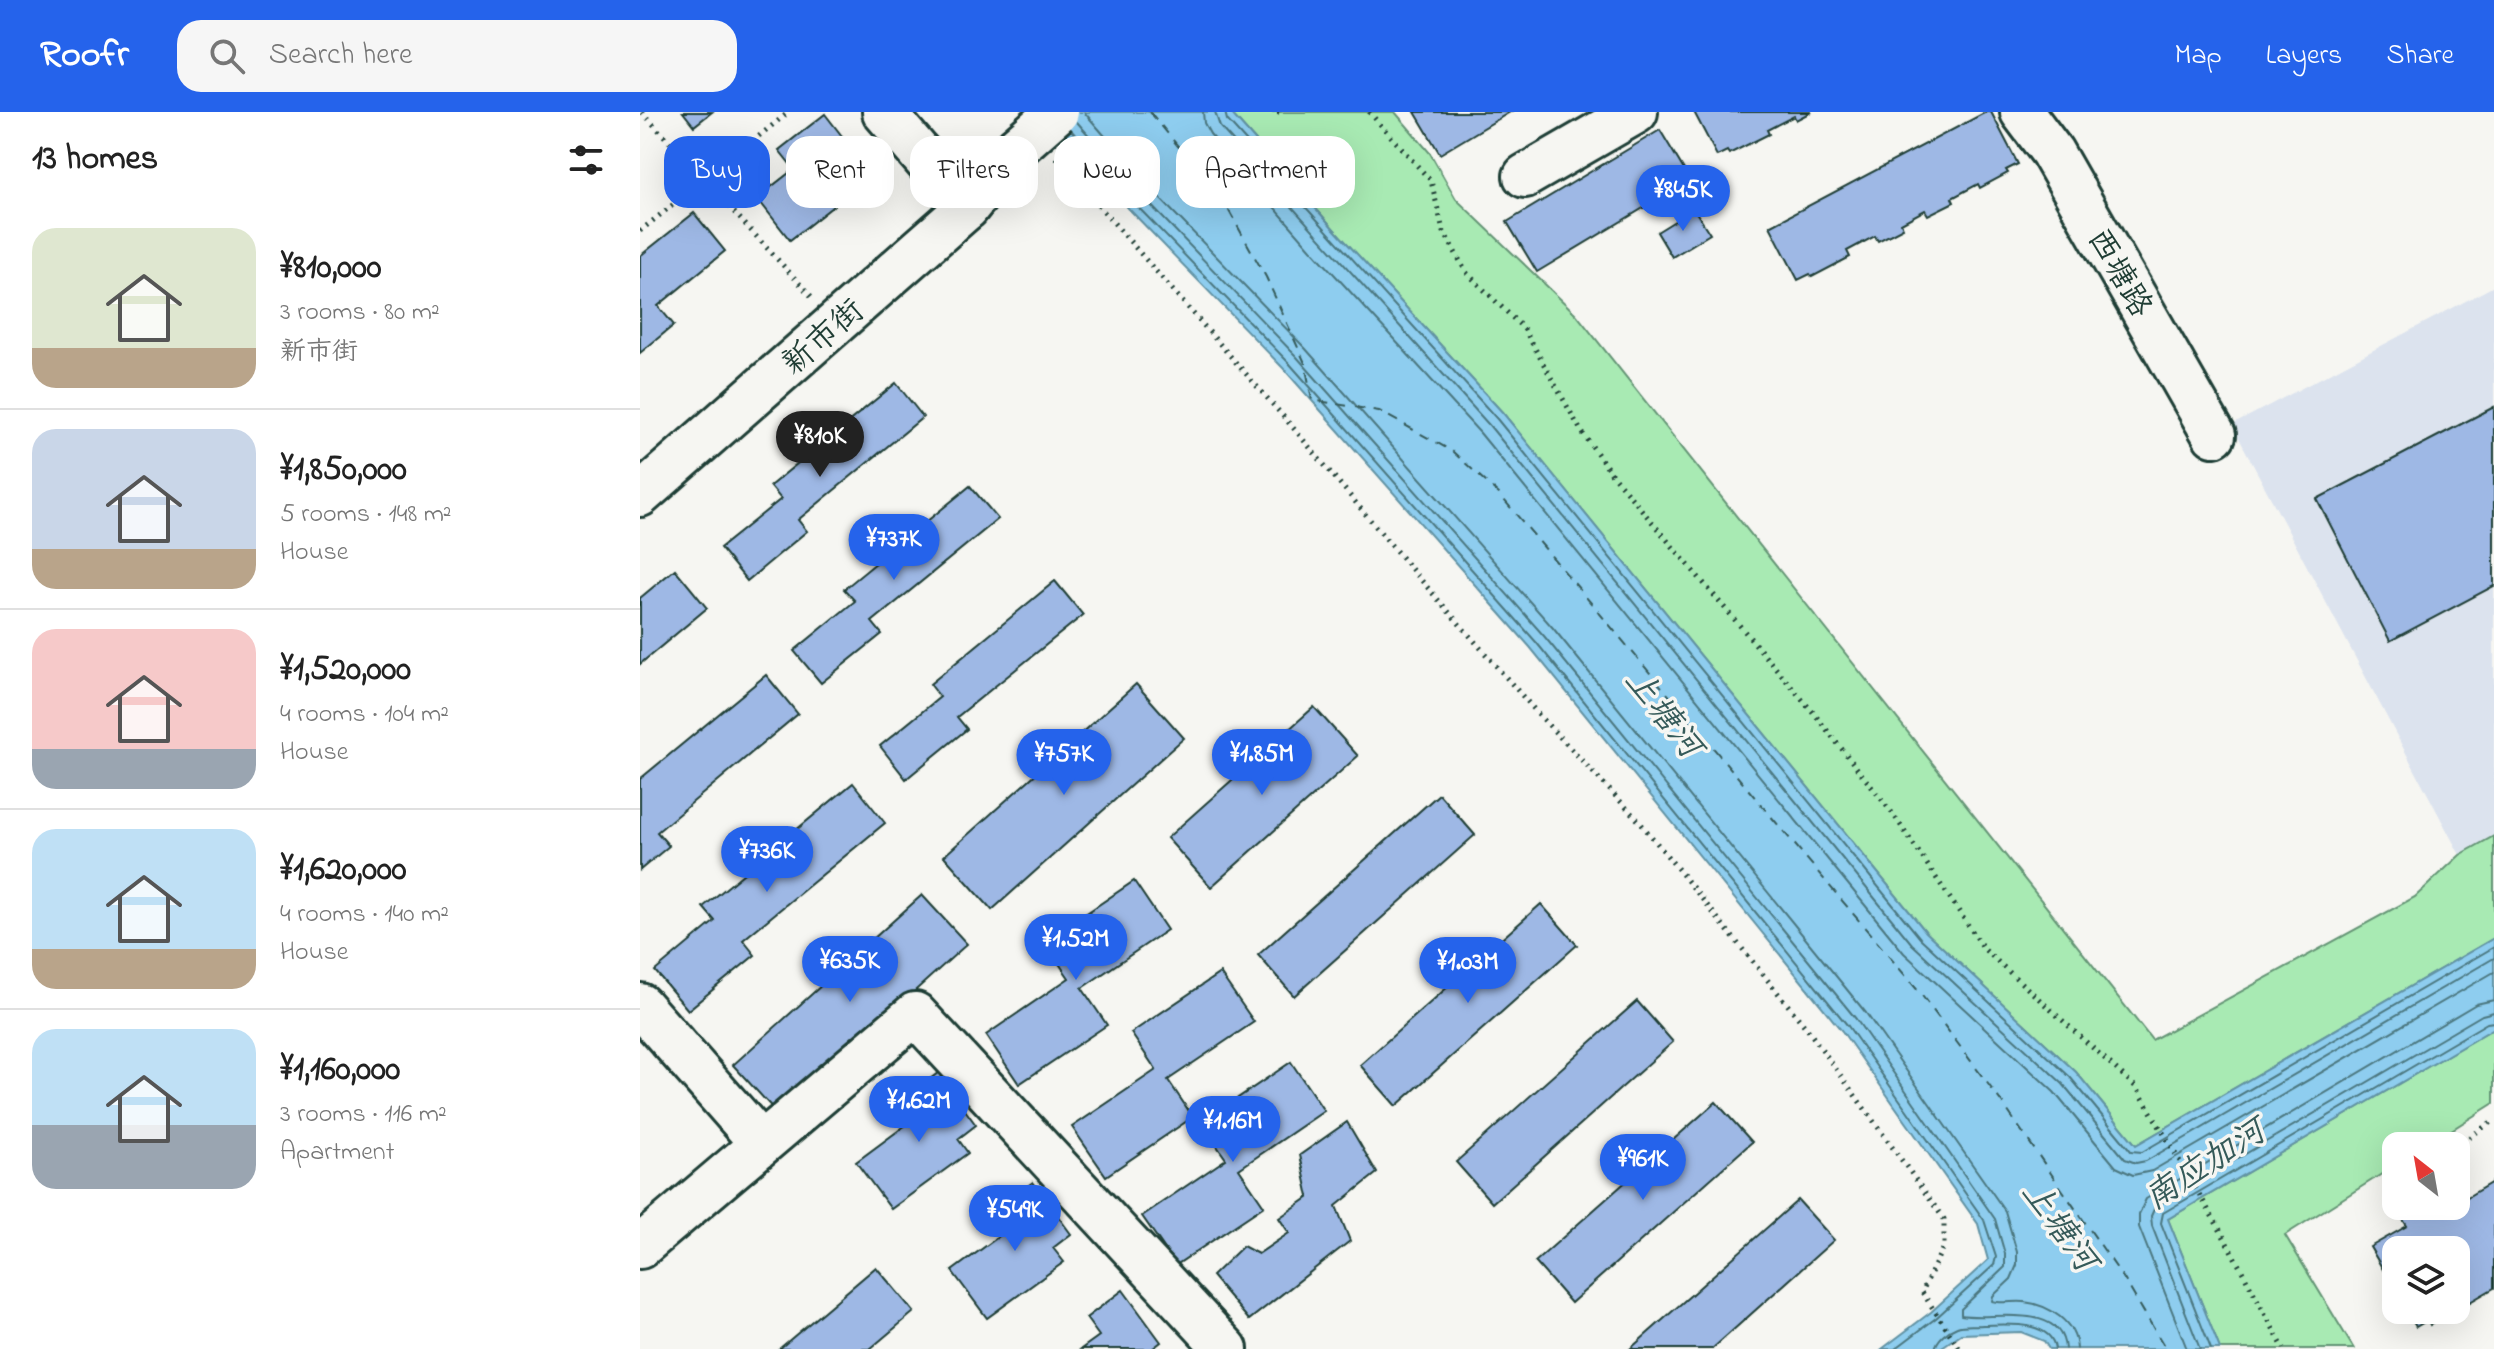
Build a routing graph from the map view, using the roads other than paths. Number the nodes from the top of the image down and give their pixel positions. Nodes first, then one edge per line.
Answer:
1 (884, 112) edge
2 (1636, 112) edge
3 (2022, 112) edge
4 (910, 142) edge
5 (1525, 176) dead end
6 (967, 208) edge
7 (2214, 435) dead end
8 (640, 495) edge
9 (640, 1005) edge
10 (761, 1143) junction
11 (640, 1247) edge
12 (1226, 1349) edge

1 - 4 street
2 - 5 street
3 - 7 street, 西塘路
6 - 8 street, 新市街
9 - 10 street
10 - 11 street
10 - 12 street

